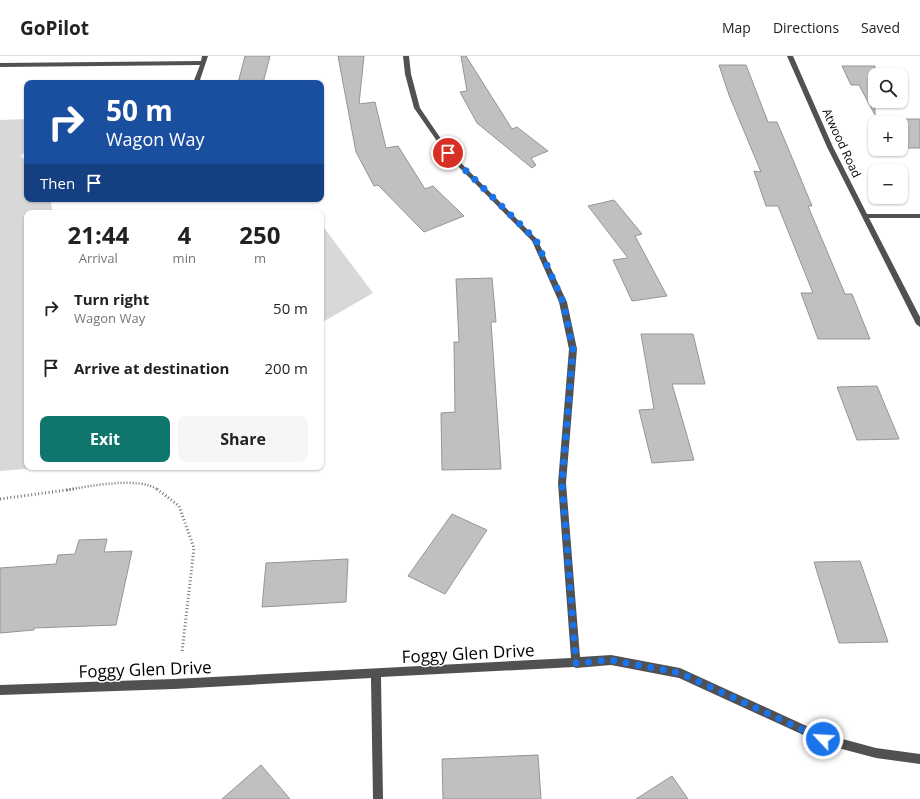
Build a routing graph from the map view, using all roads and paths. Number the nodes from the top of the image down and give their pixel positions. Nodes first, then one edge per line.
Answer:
1 (205, 56) edge
2 (406, 56) edge
3 (790, 56) edge
4 (202, 63) junction
5 (0, 65) edge
6 (197, 80) edge
7 (865, 216) junction
8 (920, 216) edge
9 (920, 324) edge
10 (0, 499) edge
11 (182, 652) dead end
12 (576, 663) junction
13 (376, 674) junction
14 (0, 690) edge
15 (920, 759) edge
16 (378, 799) edge

1 - 4 street
2 - 12 street
3 - 7 street, Atwood Road
4 - 5 street
4 - 6 street
7 - 8 street
7 - 9 street, Atwood Road
10 - 11 path
12 - 13 street, Foggy Glen Drive
12 - 15 street, Foggy Glen Drive
13 - 14 street, Foggy Glen Drive
13 - 16 street

